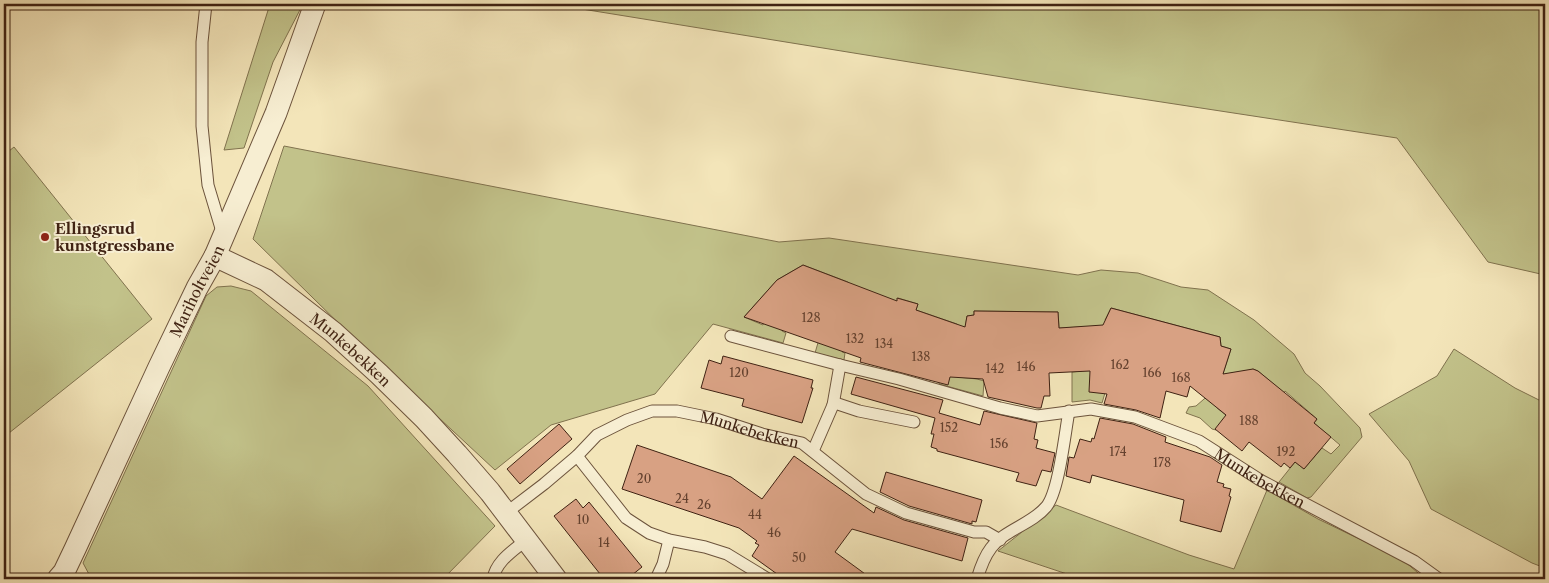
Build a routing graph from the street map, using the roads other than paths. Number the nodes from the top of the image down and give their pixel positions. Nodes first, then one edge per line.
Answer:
1 (206, 4) edge
2 (315, 4) edge
3 (224, 236) junction
4 (215, 256) junction
5 (731, 336) dead end
6 (840, 366) junction
7 (832, 404) junction
8 (1069, 410) junction
9 (914, 422) dead end
10 (813, 451) junction
11 (577, 456) junction
12 (506, 513) junction
13 (526, 540) junction
14 (669, 540) junction
15 (1000, 540) junction
16 (66, 577) edge
17 (493, 579) edge
18 (556, 579) edge
19 (656, 579) edge
20 (768, 579) edge
21 (977, 579) edge
22 (1439, 579) edge

1 - 3 lane
2 - 3 street, Mariholtveien
3 - 4 street, Mariholtveien
4 - 12 street, Munkebekken
4 - 16 street, Mariholtveien
5 - 6 lane, Munkebekken
6 - 7 lane
6 - 8 lane, Munkebekken
7 - 9 lane
7 - 10 lane
8 - 15 lane
8 - 22 lane, Munkebekken
10 - 11 lane, Munkebekken
10 - 15 lane, Munkebekken
11 - 12 lane, Munkebekken
11 - 14 lane
12 - 13 street, Munkebekken
13 - 17 lane
13 - 18 street, Munkebekken
14 - 19 lane
14 - 20 lane
15 - 21 lane

